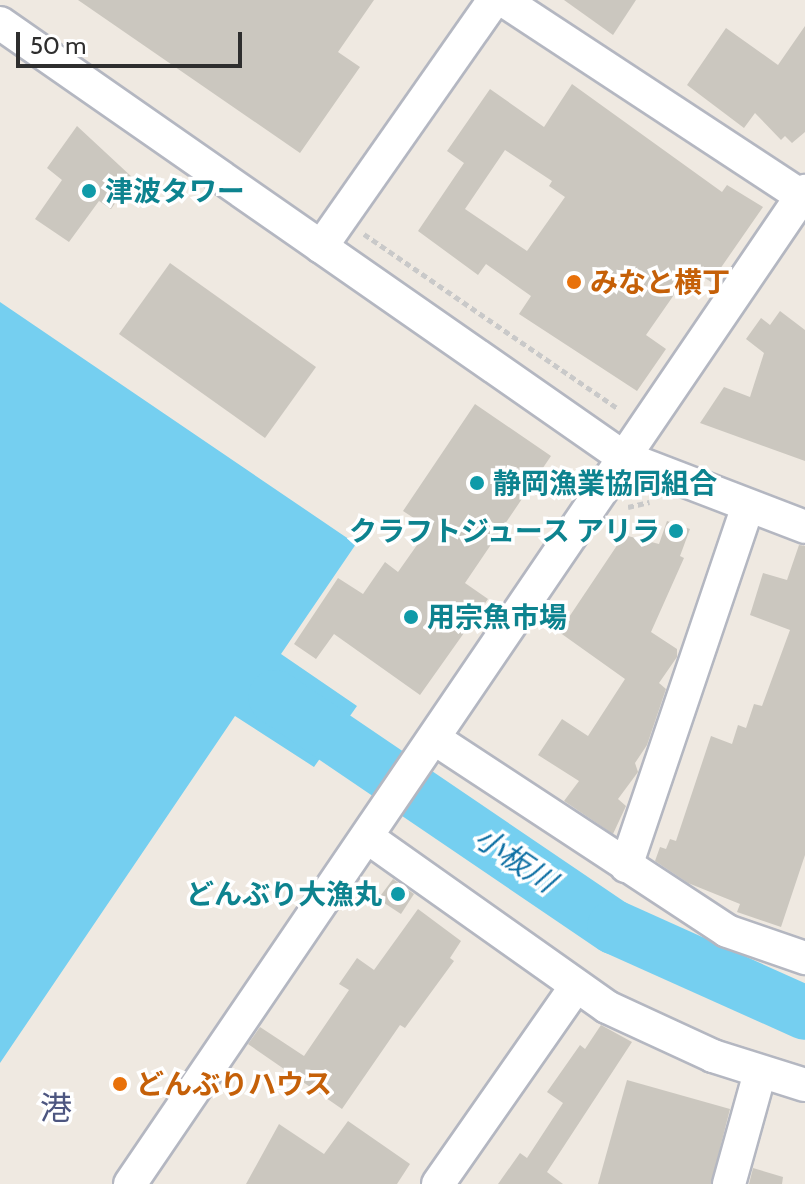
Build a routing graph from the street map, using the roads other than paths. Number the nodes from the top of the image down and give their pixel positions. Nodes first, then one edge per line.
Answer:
1 (494, 0) edge
2 (503, 0) edge
3 (0, 23) edge
4 (803, 193) edge
5 (321, 247) junction
6 (623, 457) junction
7 (748, 506) junction
8 (805, 527) edge
9 (433, 742) junction
10 (370, 833) junction
11 (626, 866) junction
12 (803, 950) edge
13 (576, 986) junction
14 (760, 1072) junction
15 (805, 1085) edge
16 (130, 1184) edge
17 (438, 1184) edge
18 (729, 1184) edge

1 - 5 street
2 - 4 street
3 - 5 street
4 - 6 street
5 - 6 street
6 - 7 street
6 - 9 street
7 - 8 street
7 - 11 street
9 - 10 street
9 - 11 street
10 - 13 street
10 - 16 street
11 - 12 street
13 - 14 street
13 - 17 street
14 - 15 street
14 - 18 street

